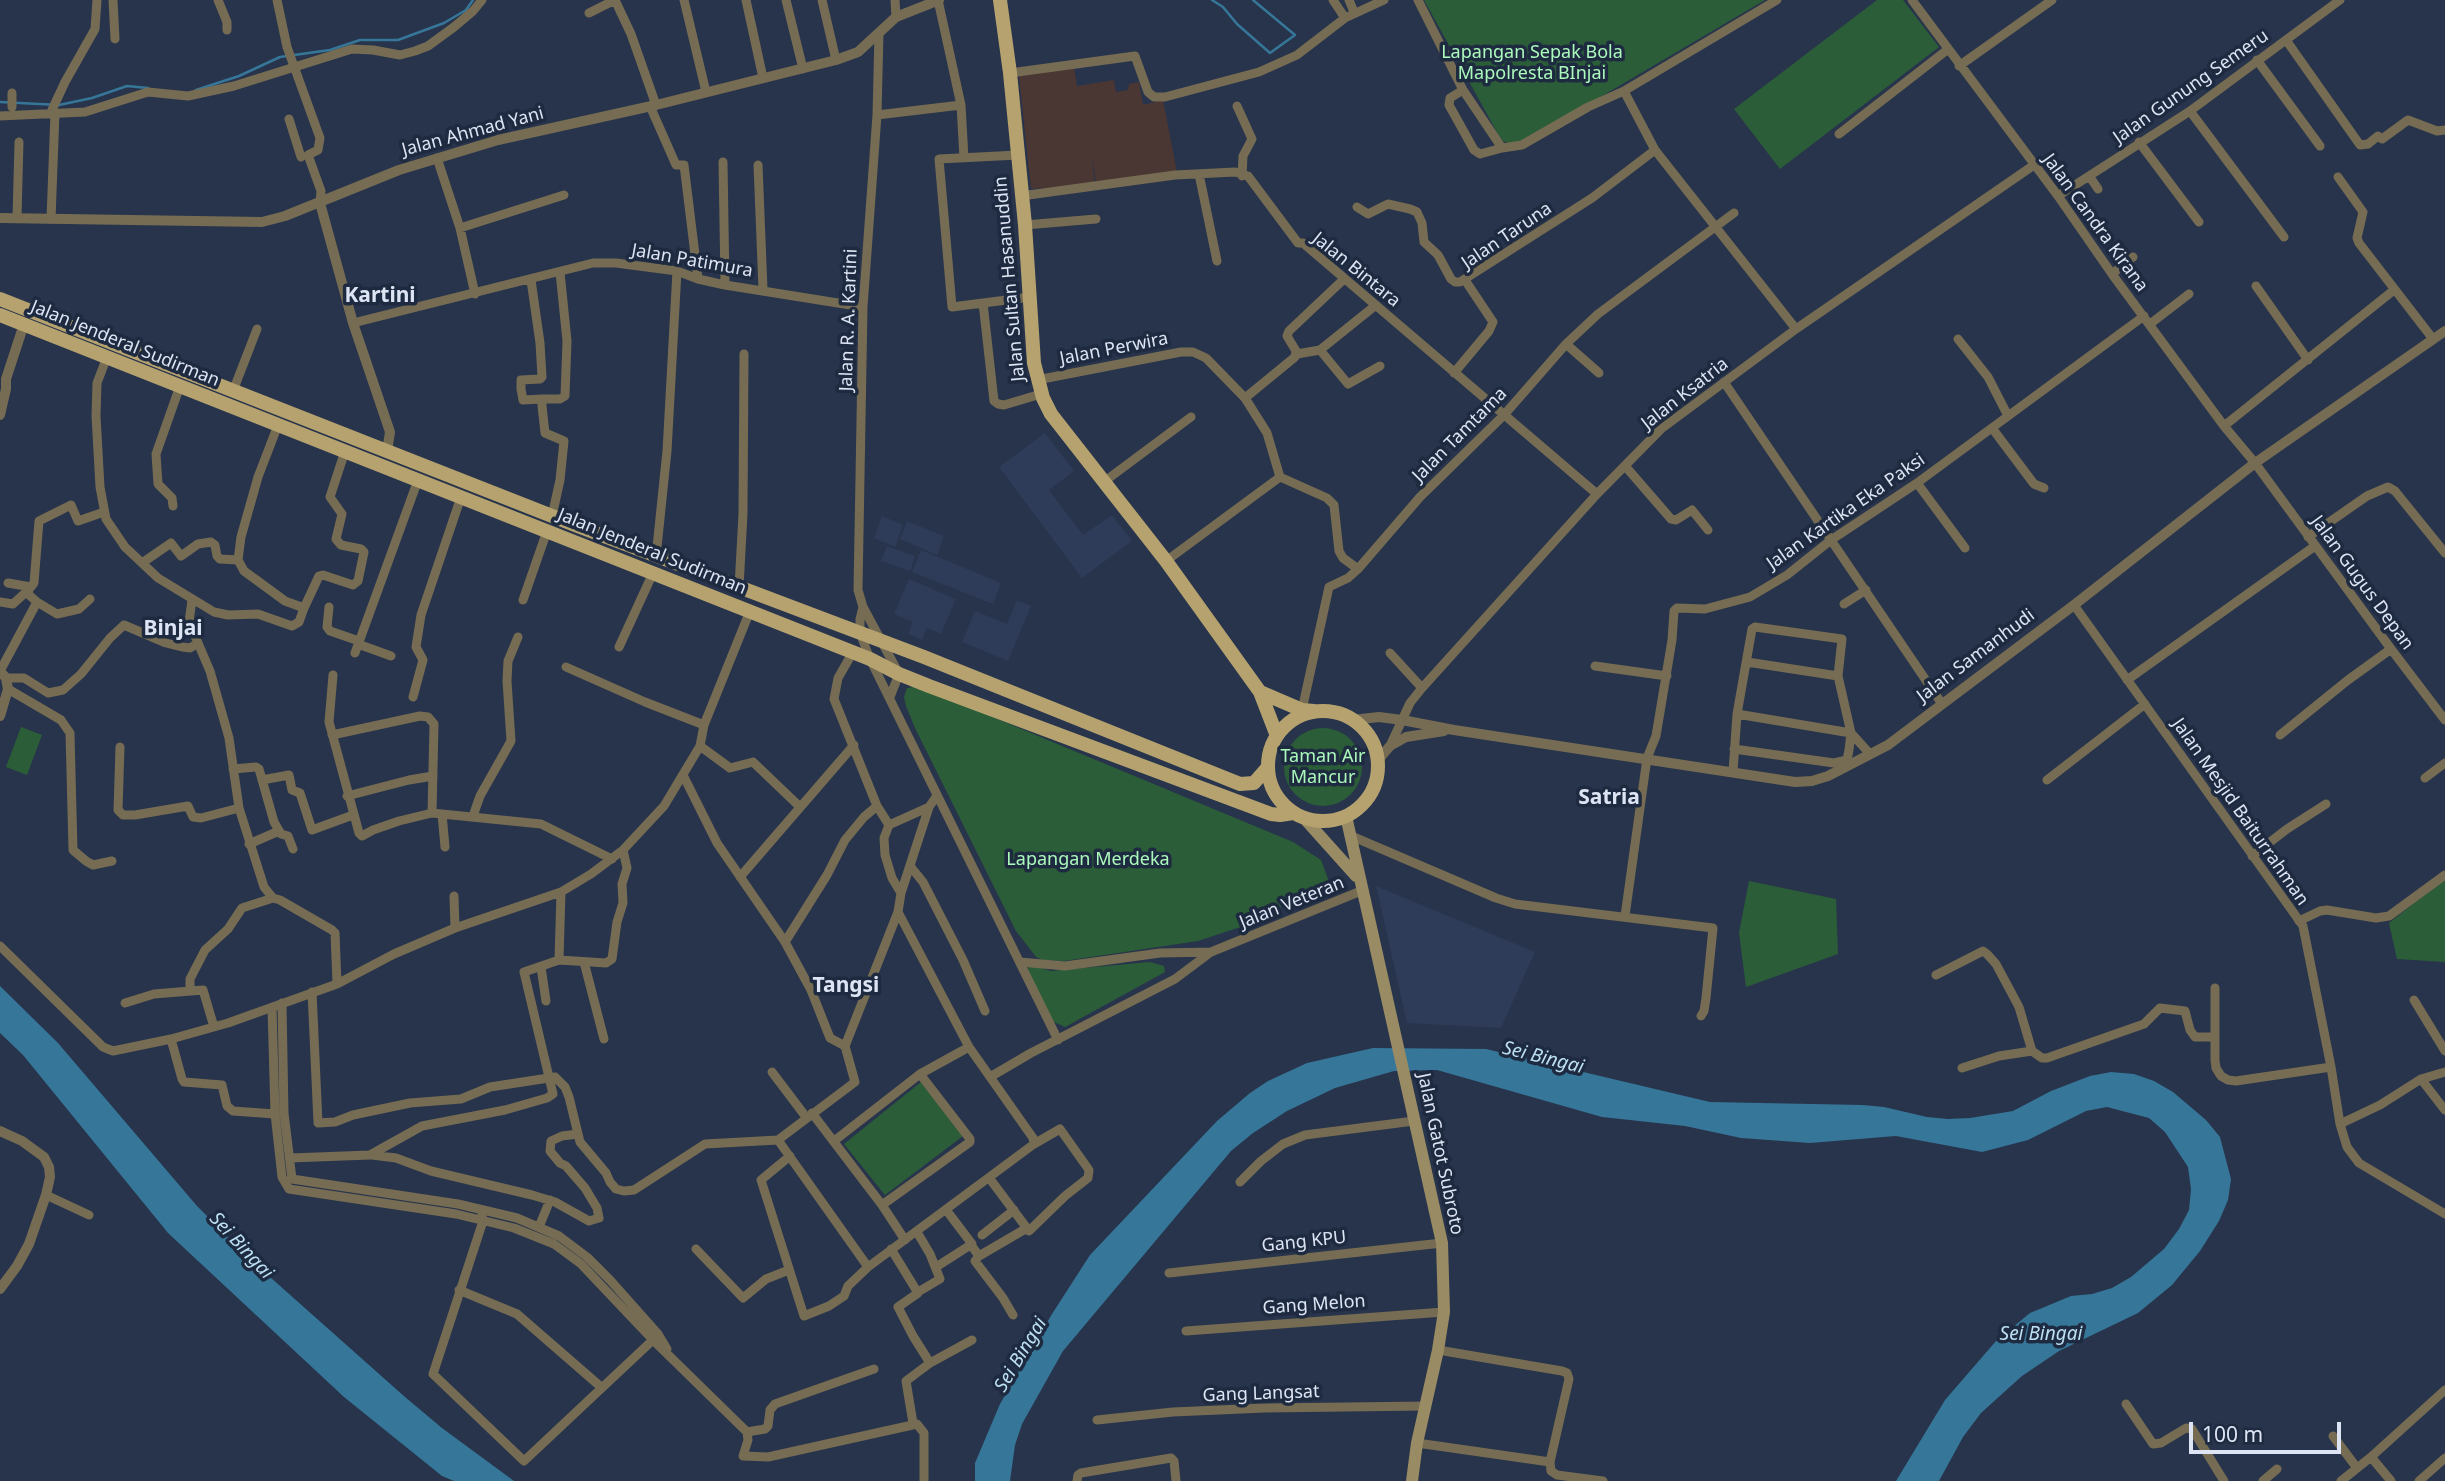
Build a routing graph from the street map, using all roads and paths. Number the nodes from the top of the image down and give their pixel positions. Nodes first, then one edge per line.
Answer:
1 (97, 0) edge
2 (113, 0) edge
3 (218, 0) edge
4 (276, 0) edge
5 (482, 0) edge
6 (615, 0) edge
7 (684, 0) edge
8 (746, 0) edge
9 (786, 0) edge
10 (822, 0) edge
11 (895, 0) edge
12 (938, 0) edge
13 (1000, 0) edge
14 (1333, 0) edge
15 (1349, 0) edge
16 (1384, 0) edge
17 (1418, 0) edge
18 (1777, 0) edge
19 (1912, 0) edge
20 (2052, 0) edge
21 (2336, 1) edge
22 (589, 13) dead end
23 (1350, 15) junction
24 (896, 17) junction
25 (227, 30) dead end
26 (879, 33) junction
27 (114, 39) dead end
28 (2286, 40) junction
29 (1947, 50) junction
30 (836, 60) junction
31 (2257, 61) junction
32 (293, 63) junction
33 (1959, 66) junction
34 (803, 69) junction
35 (1010, 73) junction
36 (763, 78) junction
37 (1463, 90) junction
38 (1624, 90) junction
39 (706, 92) junction
40 (12, 93) dead end
41 (653, 106) junction
42 (961, 106) junction
43 (1237, 106) dead end
44 (12, 107) dead end
45 (54, 108) junction
46 (2190, 111) junction
47 (0, 116) edge
48 (877, 116) junction
49 (289, 119) dead end
50 (2445, 130) edge
51 (1839, 134) dead end
52 (19, 142) dead end
53 (2139, 142) junction
54 (2320, 146) dead end
55 (1502, 148) junction
56 (1655, 150) junction
57 (1018, 155) junction
58 (437, 158) junction
59 (964, 158) junction
60 (304, 159) junction
61 (723, 162) dead end
62 (758, 165) dead end
63 (2034, 165) junction
64 (1199, 174) junction
65 (1242, 176) junction
66 (2090, 177) junction
67 (2338, 177) dead end
68 (2098, 189) dead end
69 (564, 195) dead end
70 (1021, 196) junction
71 (2058, 197) junction
72 (320, 203) junction
73 (1357, 207) dead end
74 (1734, 213) dead end
75 (0, 218) edge
76 (18, 218) junction
77 (51, 219) junction
78 (1096, 219) dead end
79 (2199, 222) dead end
80 (1025, 225) junction
81 (1715, 227) junction
82 (460, 228) junction
83 (2284, 237) dead end
84 (2133, 257) dead end
85 (1217, 261) dead end
86 (677, 271) junction
87 (561, 272) junction
88 (2112, 274) junction
89 (698, 279) junction
90 (1344, 279) junction
91 (531, 280) junction
92 (1465, 281) junction
93 (725, 285) junction
94 (2256, 286) dead end
95 (763, 289) junction
96 (2395, 290) junction
97 (2189, 293) dead end
98 (475, 294) junction
99 (1030, 297) junction
100 (0, 299) edge
101 (983, 303) junction
102 (1376, 305) junction
103 (863, 307) junction
104 (0, 315) edge
105 (2147, 320) junction
106 (353, 323) junction
107 (24, 324) junction
108 (257, 329) dead end
109 (1796, 329) junction
110 (2445, 331) edge
111 (1958, 339) dead end
112 (2433, 339) junction
113 (111, 342) junction
114 (1566, 344) junction
115 (1320, 350) junction
116 (744, 354) dead end
117 (1297, 354) junction
118 (107, 357) junction
119 (2308, 360) junction
120 (124, 364) junction
121 (1380, 366) dead end
122 (1454, 373) junction
123 (1599, 373) dead end
124 (3, 378) edge
125 (1724, 382) junction
126 (180, 386) junction
127 (1039, 387) junction
128 (212, 391) junction
129 (233, 391) junction
130 (1245, 398) junction
131 (542, 399) junction
132 (0, 415) edge
133 (1504, 415) junction
134 (2008, 416) junction
135 (1191, 417) dead end
136 (278, 425) junction
137 (2224, 426) junction
138 (333, 428) junction
139 (1992, 428) junction
140 (327, 444) junction
141 (380, 449) junction
142 (345, 452) junction
143 (2255, 463) junction
144 (1626, 467) junction
145 (1280, 477) junction
146 (418, 480) junction
147 (1105, 481) junction
148 (1917, 483) junction
149 (2043, 488) dead end
150 (1597, 494) junction
151 (461, 497) junction
152 (173, 506) dead end
153 (104, 512) junction
154 (552, 516) junction
155 (575, 525) junction
156 (1708, 530) dead end
157 (547, 531) junction
158 (2308, 537) junction
159 (570, 540) junction
160 (1831, 540) junction
161 (2315, 546) junction
162 (1965, 548) dead end
163 (644, 551) junction
164 (2445, 553) edge
165 (238, 560) junction
166 (1166, 561) junction
167 (142, 563) junction
168 (1358, 569) junction
169 (653, 573) junction
170 (8, 583) dead end
171 (739, 587) junction
172 (1866, 590) junction
173 (29, 591) junction
174 (90, 599) dead end
175 (192, 600) junction
176 (523, 600) dead end
177 (0, 602) edge
178 (37, 602) junction
179 (1844, 604) dead end
180 (2074, 605) junction
181 (329, 607) dead end
182 (863, 607) junction
183 (304, 608) junction
184 (750, 611) junction
185 (860, 633) junction
186 (518, 636) dead end
187 (883, 642) junction
188 (198, 643) junction
189 (357, 646) junction
190 (619, 647) dead end
191 (2390, 649) junction
192 (853, 652) junction
193 (1390, 653) dead end
194 (391, 656) dead end
195 (870, 659) junction
196 (1747, 662) junction
197 (1595, 666) dead end
198 (566, 667) dead end
199 (898, 674) junction
200 (333, 675) dead end
201 (1667, 676) junction
202 (1838, 676) junction
203 (4, 677) edge
204 (2127, 680) junction
205 (1422, 688) junction
206 (1009, 691) junction
207 (1260, 692) junction
208 (890, 696) junction
209 (413, 697) dead end
210 (1942, 704) junction
211 (2145, 704) junction
212 (1303, 710) junction
213 (1322, 711) junction
214 (999, 712) junction
215 (1737, 714) junction
216 (0, 716) edge
217 (1352, 720) junction
218 (1402, 720) junction
219 (2445, 720) edge
220 (704, 725) junction
221 (1454, 730) junction
222 (1851, 733) junction
223 (332, 735) junction
224 (2280, 735) dead end
225 (1277, 736) junction
226 (854, 745) junction
227 (700, 746) junction
228 (1390, 746) junction
229 (120, 747) dead end
230 (1734, 750) junction
231 (1870, 754) junction
232 (1647, 758) junction
233 (1378, 760) junction
234 (1824, 762) junction
235 (2445, 762) edge
236 (1268, 767) junction
237 (233, 769) junction
238 (1733, 772) junction
239 (683, 775) junction
240 (433, 776) junction
241 (1828, 776) junction
242 (2425, 778) dead end
243 (262, 780) junction
244 (2048, 780) dead end
245 (347, 796) junction
246 (936, 797) junction
247 (2326, 804) dead end
248 (799, 806) junction
249 (877, 806) junction
250 (929, 807) junction
251 (239, 808) junction
252 (437, 813) junction
253 (353, 815) junction
254 (1298, 815) junction
255 (473, 816) junction
256 (1346, 816) junction
257 (889, 825) junction
258 (279, 831) junction
259 (1349, 835) junction
260 (249, 844) junction
261 (445, 848) dead end
262 (293, 849) dead end
263 (623, 850) junction
264 (2252, 856) junction
265 (612, 859) junction
266 (112, 860) dead end
267 (910, 866) junction
268 (2445, 875) edge
269 (740, 877) junction
270 (1360, 885) junction
271 (561, 892) junction
272 (901, 893) junction
273 (454, 896) dead end
274 (273, 898) junction
275 (898, 912) junction
276 (1625, 916) junction
277 (2299, 921) junction
278 (455, 928) junction
279 (785, 942) junction
280 (0, 946) edge
281 (1211, 952) junction
282 (559, 960) junction
283 (583, 962) junction
284 (1020, 962) junction
285 (541, 967) junction
286 (1936, 975) dead end
287 (337, 984) junction
288 (2215, 988) dead end
289 (190, 990) junction
290 (312, 992) junction
291 (2414, 1000) dead end
292 (545, 1001) dead end
293 (125, 1003) dead end
294 (282, 1003) junction
295 (272, 1007) junction
296 (985, 1012) dead end
297 (1701, 1016) dead end
298 (214, 1027) junction
299 (2215, 1037) junction
300 (2442, 1038) edge
301 (171, 1039) junction
302 (604, 1039) dead end
303 (1058, 1040) junction
304 (845, 1046) junction
305 (969, 1047) junction
306 (2032, 1051) junction
307 (2445, 1051) edge
308 (2331, 1067) junction
309 (1962, 1068) dead end
310 (772, 1072) dead end
311 (2445, 1072) edge
312 (920, 1074) junction
313 (990, 1077) junction
314 (549, 1078) junction
315 (2421, 1079) junction
316 (2445, 1110) edge
317 (275, 1114) junction
318 (809, 1115) junction
319 (1414, 1121) junction
320 (2340, 1124) junction
321 (0, 1131) edge
322 (578, 1134) junction
323 (778, 1140) junction
324 (834, 1141) junction
325 (1034, 1144) junction
326 (370, 1155) junction
327 (790, 1156) junction
328 (290, 1158) junction
329 (990, 1179) junction
330 (289, 1182) junction
331 (1240, 1182) dead end
332 (46, 1195) junction
333 (550, 1200) junction
334 (882, 1205) junction
335 (1014, 1210) junction
336 (482, 1211) junction
337 (947, 1211) junction
338 (2445, 1214) edge
339 (89, 1215) dead end
340 (483, 1221) junction
341 (539, 1227) junction
342 (1027, 1228) junction
343 (917, 1233) junction
344 (982, 1235) dead end
345 (905, 1240) junction
346 (1442, 1243) junction
347 (971, 1245) junction
348 (696, 1249) dead end
349 (891, 1249) junction
350 (979, 1256) junction
351 (868, 1267) junction
352 (936, 1267) junction
353 (789, 1270) junction
354 (1169, 1273) dead end
355 (0, 1289) edge
356 (459, 1290) junction
357 (918, 1292) junction
358 (1444, 1312) junction
359 (1013, 1315) dead end
360 (1186, 1331) dead end
361 (655, 1337) junction
362 (972, 1340) dead end
363 (1438, 1350) junction
364 (930, 1363) junction
365 (874, 1369) dead end
366 (601, 1387) junction
367 (2445, 1390) edge
368 (2126, 1404) dead end
369 (1426, 1406) junction
370 (1097, 1420) dead end
371 (913, 1423) junction
372 (747, 1432) junction
373 (2333, 1436) dead end
374 (1417, 1443) junction
375 (2371, 1457) junction
376 (2441, 1461) edge
377 (1550, 1462) junction
378 (2357, 1468) junction
379 (2277, 1469) dead end
380 (2445, 1473) edge
381 (924, 1481) edge
382 (1077, 1481) edge
383 (1175, 1481) edge
384 (1412, 1481) edge
385 (1603, 1481) edge
386 (2224, 1481) edge
387 (2263, 1481) edge
388 (2341, 1481) edge
389 (2391, 1481) edge
390 (2419, 1481) edge

1 - 45 street
2 - 27 street
3 - 25 street
4 - 32 street
5 - 32 street
6 - 22 street
6 - 41 street
7 - 39 street
8 - 36 street
9 - 34 street
10 - 30 street
11 - 24 street
12 - 24 street, Jalan Ahmad Yani
12 - 42 street
13 - 35 main road, Jalan Sultan Hasanuddin
14 - 23 street
15 - 23 street
16 - 23 street
17 - 37 street
18 - 38 street
19 - 29 street, Jalan Candra Kirana
20 - 33 street
21 - 28 street, Jalan Gunung Semeru
23 - 35 street
24 - 26 street, Jalan Ahmad Yani
26 - 30 street, Jalan Ahmad Yani
26 - 48 street, Jalan R. A. Kartini
28 - 31 street, Jalan Gunung Semeru
28 - 50 street
29 - 33 street, Jalan Candra Kirana
29 - 51 street
30 - 34 street, Jalan Ahmad Yani
31 - 46 street, Jalan Gunung Semeru
31 - 54 street
32 - 45 street
32 - 60 street
33 - 63 street, Jalan Candra Kirana
34 - 36 street, Jalan Ahmad Yani
35 - 57 main road, Jalan Sultan Hasanuddin
36 - 39 street, Jalan Ahmad Yani
37 - 55 street
37 - 55 street
38 - 55 street
38 - 56 street
39 - 41 street, Jalan Ahmad Yani
40 - 44 street
41 - 58 street, Jalan Ahmad Yani
41 - 89 street
42 - 48 street
42 - 59 street
43 - 65 street
45 - 47 street
45 - 77 street
46 - 53 street, Jalan Gunung Semeru
46 - 83 street
48 - 103 street, Jalan R. A. Kartini
49 - 60 street
52 - 76 street
53 - 66 street, Jalan Gunung Semeru
53 - 79 street
56 - 81 street
56 - 92 street, Jalan Taruna
57 - 59 street
57 - 70 main road, Jalan Sultan Hasanuddin
58 - 72 street, Jalan Ahmad Yani
58 - 82 street
59 - 101 street
60 - 72 street
61 - 93 street
62 - 95 street
63 - 71 street, Jalan Candra Kirana
63 - 109 street, Jalan Ksatria
64 - 65 street
64 - 70 street
64 - 85 street
65 - 90 street, Jalan Bintara
66 - 68 street
66 - 71 street, Jalan Gunung Semeru
67 - 96 street
69 - 82 street
70 - 80 main road, Jalan Sultan Hasanuddin
71 - 88 street, Jalan Candra Kirana
72 - 77 street, Jalan Ahmad Yani
72 - 106 street
73 - 92 street
74 - 81 street, Jalan Tamtama
75 - 76 street, Jalan Ahmad Yani
76 - 77 street, Jalan Ahmad Yani
78 - 80 street
80 - 99 main road, Jalan Sultan Hasanuddin
81 - 109 street
81 - 114 street, Jalan Tamtama
82 - 98 street
84 - 88 street
86 - 87 street, Jalan Patimura
86 - 89 street, Jalan Patimura
86 - 163 street
87 - 91 street, Jalan Patimura
87 - 131 street
88 - 105 street, Jalan Candra Kirana
89 - 93 street, Jalan Patimura
90 - 102 street, Jalan Bintara
90 - 117 street
91 - 98 street, Jalan Patimura
91 - 131 street
92 - 122 street, Jalan Taruna
93 - 95 street, Jalan Patimura
94 - 119 street
95 - 103 street, Jalan Patimura
96 - 112 street
96 - 119 street
97 - 105 street, Jalan Kartika Eka Paksi
98 - 106 street, Jalan Patimura
99 - 101 street
99 - 127 main road, Jalan Sultan Hasanuddin
100 - 113 main road, Jalan Jenderal Sudirman
101 - 127 street
102 - 115 street
102 - 122 street, Jalan Bintara
103 - 182 street, Jalan R. A. Kartini
104 - 107 main road, Jalan Jenderal Sudirman
105 - 134 street, Jalan Kartika Eka Paksi
105 - 137 street, Jalan Candra Kirana
106 - 141 street
107 - 118 main road, Jalan Jenderal Sudirman
107 - 124 street
108 - 129 street
109 - 125 street, Jalan Ksatria
110 - 112 street, Jalan Samanhudi
111 - 134 street
112 - 143 street, Jalan Samanhudi
113 - 120 main road
113 - 128 main road, Jalan Jenderal Sudirman
114 - 123 street
114 - 133 street, Jalan Tamtama
115 - 117 street
115 - 121 street
116 - 171 street
117 - 130 street
118 - 120 main road, Jalan Jenderal Sudirman
118 - 153 street
119 - 137 street
120 - 126 main road, Jalan Jenderal Sudirman
122 - 133 street, Jalan Bintara
124 - 132 street
125 - 144 street, Jalan Ksatria
125 - 160 street
126 - 128 main road, Jalan Jenderal Sudirman
126 - 152 street
127 - 130 street, Jalan Perwira
127 - 147 main road, Jalan Sultan Hasanuddin
128 - 129 main road, Jalan Jenderal Sudirman
128 - 136 main road, Jalan Jenderal Sudirman
129 - 138 main road, Jalan Jenderal Sudirman
130 - 145 street, Jalan Perwira
131 - 154 street
133 - 150 street, Jalan Bintara
133 - 168 street, Jalan Tamtama
134 - 139 street, Jalan Kartika Eka Paksi
135 - 147 street
136 - 140 main road, Jalan Jenderal Sudirman
136 - 165 street
137 - 143 street, Jalan Candra Kirana
138 - 140 main road
138 - 141 main road, Jalan Jenderal Sudirman
139 - 148 street, Jalan Kartika Eka Paksi
139 - 149 street
140 - 142 main road, Jalan Jenderal Sudirman
141 - 154 main road, Jalan Jenderal Sudirman
142 - 146 main road, Jalan Jenderal Sudirman
142 - 183 street
143 - 158 street, Jalan Gugus Depan
143 - 180 street, Jalan Samanhudi
144 - 150 street, Jalan Ksatria
144 - 156 street
145 - 166 street
145 - 168 street
146 - 151 main road, Jalan Jenderal Sudirman
146 - 189 street
147 - 166 main road, Jalan Sultan Hasanuddin
148 - 160 street, Jalan Kartika Eka Paksi
148 - 162 street
150 - 205 street, Jalan Ksatria
151 - 157 main road, Jalan Jenderal Sudirman
151 - 209 street
153 - 167 street
153 - 173 street
154 - 155 main road, Jalan Jenderal Sudirman
155 - 159 main road
155 - 163 main road, Jalan Jenderal Sudirman
157 - 159 main road, Jalan Jenderal Sudirman
157 - 176 street
158 - 161 street, Jalan Gugus Depan
158 - 164 street
159 - 169 main road, Jalan Jenderal Sudirman
160 - 172 street
160 - 201 street, Jalan Kartika Eka Paksi
161 - 191 street, Jalan Gugus Depan
161 - 204 street
163 - 171 main road, Jalan Jenderal Sudirman
165 - 167 street
165 - 183 street
166 - 207 main road, Jalan Sultan Hasanuddin
167 - 175 street
168 - 212 street, Jalan Tamtama
169 - 184 main road, Jalan Jenderal Sudirman
169 - 190 street
170 - 173 street
171 - 185 main road, Jalan Jenderal Sudirman
172 - 179 street
172 - 210 street
173 - 177 street
173 - 178 street
174 - 178 street
175 - 183 street
175 - 188 street
178 - 203 street
180 - 204 street, Jalan Mesjid Baiturrahman
180 - 210 street, Jalan Samanhudi
181 - 189 street
182 - 185 street, Jalan R. A. Kartini
182 - 187 street, Jalan R. A. Kartini
184 - 192 main road, Jalan Jenderal Sudirman
184 - 220 street
185 - 187 main road, Jalan Jenderal Sudirman
185 - 195 street, Jalan R. A. Kartini
186 - 255 street
187 - 199 street, Jalan R. A. Kartini
187 - 206 main road, Jalan Jenderal Sudirman
188 - 203 street
188 - 237 street
189 - 194 street
191 - 219 street, Jalan Gugus Depan
191 - 224 street
192 - 195 main road, Jalan Jenderal Sudirman
192 - 226 street
193 - 205 street
195 - 199 main road, Jalan Jenderal Sudirman
195 - 208 street, Jalan R. A. Kartini
196 - 202 street
196 - 202 street
196 - 215 street
197 - 201 street
198 - 220 street
199 - 208 street
199 - 214 main road, Jalan Jenderal Sudirman
200 - 223 street
201 - 232 street, Jalan Kartika Eka Paksi
202 - 222 street
203 - 216 street
203 - 266 street
204 - 211 street, Jalan Mesjid Baiturrahman
205 - 218 street, Jalan Ksatria
206 - 214 main road
206 - 236 main road, Jalan Jenderal Sudirman
207 - 212 main road
207 - 225 main road, Jalan Sultan Hasanuddin
208 - 246 street, Jalan R. A. Kartini
210 - 231 street, Jalan Samanhudi
211 - 244 street
211 - 264 street, Jalan Mesjid Baiturrahman
212 - 213 main road
213 - 217 main road
213 - 225 main road
214 - 254 main road, Jalan Jenderal Sudirman
215 - 222 street
215 - 230 street
217 - 218 street, Jalan Samanhudi
217 - 233 main road
218 - 221 street, Jalan Samanhudi
218 - 228 street, Jalan Ksatria
220 - 227 street
221 - 228 street, Jalan Samanhudi
221 - 232 street, Jalan Samanhudi
222 - 231 street
222 - 234 street
223 - 240 street
223 - 245 street
225 - 236 main road
226 - 248 street
226 - 249 street
227 - 239 street
227 - 248 street
228 - 233 street, Jalan Samanhudi
229 - 251 street
230 - 234 street
230 - 238 street
231 - 241 street, Jalan Samanhudi
232 - 238 street, Jalan Samanhudi
232 - 276 street, Jalan Kartika Eka Paksi
233 - 256 main road
234 - 241 street
235 - 242 street
236 - 254 main road
237 - 243 street
237 - 251 street
238 - 241 street, Jalan Samanhudi
239 - 263 street
239 - 269 street
240 - 245 street
240 - 252 street
243 - 253 street
243 - 258 street
245 - 253 street
246 - 250 street
246 - 284 street, Jalan R. A. Kartini
247 - 264 street
248 - 269 street
249 - 257 street
249 - 279 street
250 - 257 street
250 - 267 street
251 - 260 street
252 - 253 street
252 - 255 street
252 - 261 street
254 - 256 main road
254 - 270 main road, Jalan Gatot Subroto
255 - 265 street
256 - 259 main road, Jalan Gatot Subroto
257 - 272 street
258 - 260 street
258 - 262 street
259 - 270 main road, Jalan Gatot Subroto
259 - 276 street
260 - 274 street
263 - 265 street
263 - 283 street
264 - 277 street, Jalan Mesjid Baiturrahman
265 - 271 street
267 - 272 street
267 - 296 street
268 - 277 street
269 - 279 street
270 - 281 street, Jalan Veteran
270 - 319 main road, Jalan Gatot Subroto
271 - 278 street
271 - 282 street
272 - 275 street
273 - 278 street
274 - 287 street
274 - 289 street
275 - 304 street
275 - 305 street
276 - 297 street
277 - 308 street, Jalan Mesjid Baiturrahman
278 - 287 street
279 - 304 street
280 - 301 street
281 - 284 street
281 - 303 street
282 - 283 street
282 - 285 street
283 - 302 street
284 - 303 street, Jalan R. A. Kartini
285 - 292 street
285 - 314 street
286 - 306 street
287 - 290 street
288 - 299 street
289 - 293 street
289 - 298 street
290 - 294 street
290 - 314 street
291 - 300 street
294 - 295 street
294 - 328 street
295 - 298 street
295 - 317 street
298 - 301 street
299 - 306 street
299 - 308 street
300 - 307 street
301 - 317 street
303 - 313 street
304 - 318 street
305 - 312 street
305 - 313 street
306 - 309 street
308 - 320 street, Jalan Mesjid Baiturrahman
310 - 318 street
311 - 315 street
312 - 324 street
312 - 334 street
313 - 325 street
314 - 322 street
314 - 326 street
315 - 316 street
315 - 320 street
317 - 330 street
318 - 323 street
318 - 324 street
319 - 331 street
319 - 346 main road, Jalan Gatot Subroto
320 - 338 street, Jalan Mesjid Baiturrahman
321 - 332 street
322 - 323 street
322 - 333 street
323 - 327 street
324 - 334 street
325 - 329 street
325 - 342 street
326 - 328 street
326 - 333 street
327 - 351 street
327 - 353 street
328 - 330 street
329 - 335 street
329 - 337 street
330 - 336 street
330 - 340 street
332 - 339 street
332 - 355 street
333 - 341 street
334 - 345 street
335 - 342 street
335 - 344 street
336 - 340 street
336 - 341 street
337 - 343 street
337 - 347 street
340 - 356 street
340 - 361 street
341 - 361 street
342 - 350 street
343 - 345 street
343 - 352 street
345 - 349 street
346 - 354 street, Gang KPU
346 - 358 main road, Jalan Gatot Subroto
347 - 350 street
347 - 352 street
348 - 353 street
349 - 351 street
349 - 357 street
350 - 359 street
351 - 353 street
352 - 357 street
356 - 366 street
356 - 366 street
357 - 364 street
358 - 360 street, Gang Melon
358 - 363 main road, Jalan Gatot Subroto
361 - 366 street
361 - 372 street
362 - 364 street
363 - 369 main road, Jalan Gatot Subroto
363 - 377 street
364 - 371 street
365 - 372 street
367 - 375 street
368 - 386 street
369 - 370 street, Gang Langsat
369 - 374 main road, Jalan Gatot Subroto
371 - 372 street
371 - 381 street
373 - 378 street
374 - 377 street
374 - 384 main road, Jalan Gatot Subroto
375 - 378 street
375 - 389 street
376 - 380 street
376 - 390 street
377 - 385 street
378 - 388 street
379 - 387 street
382 - 383 street

